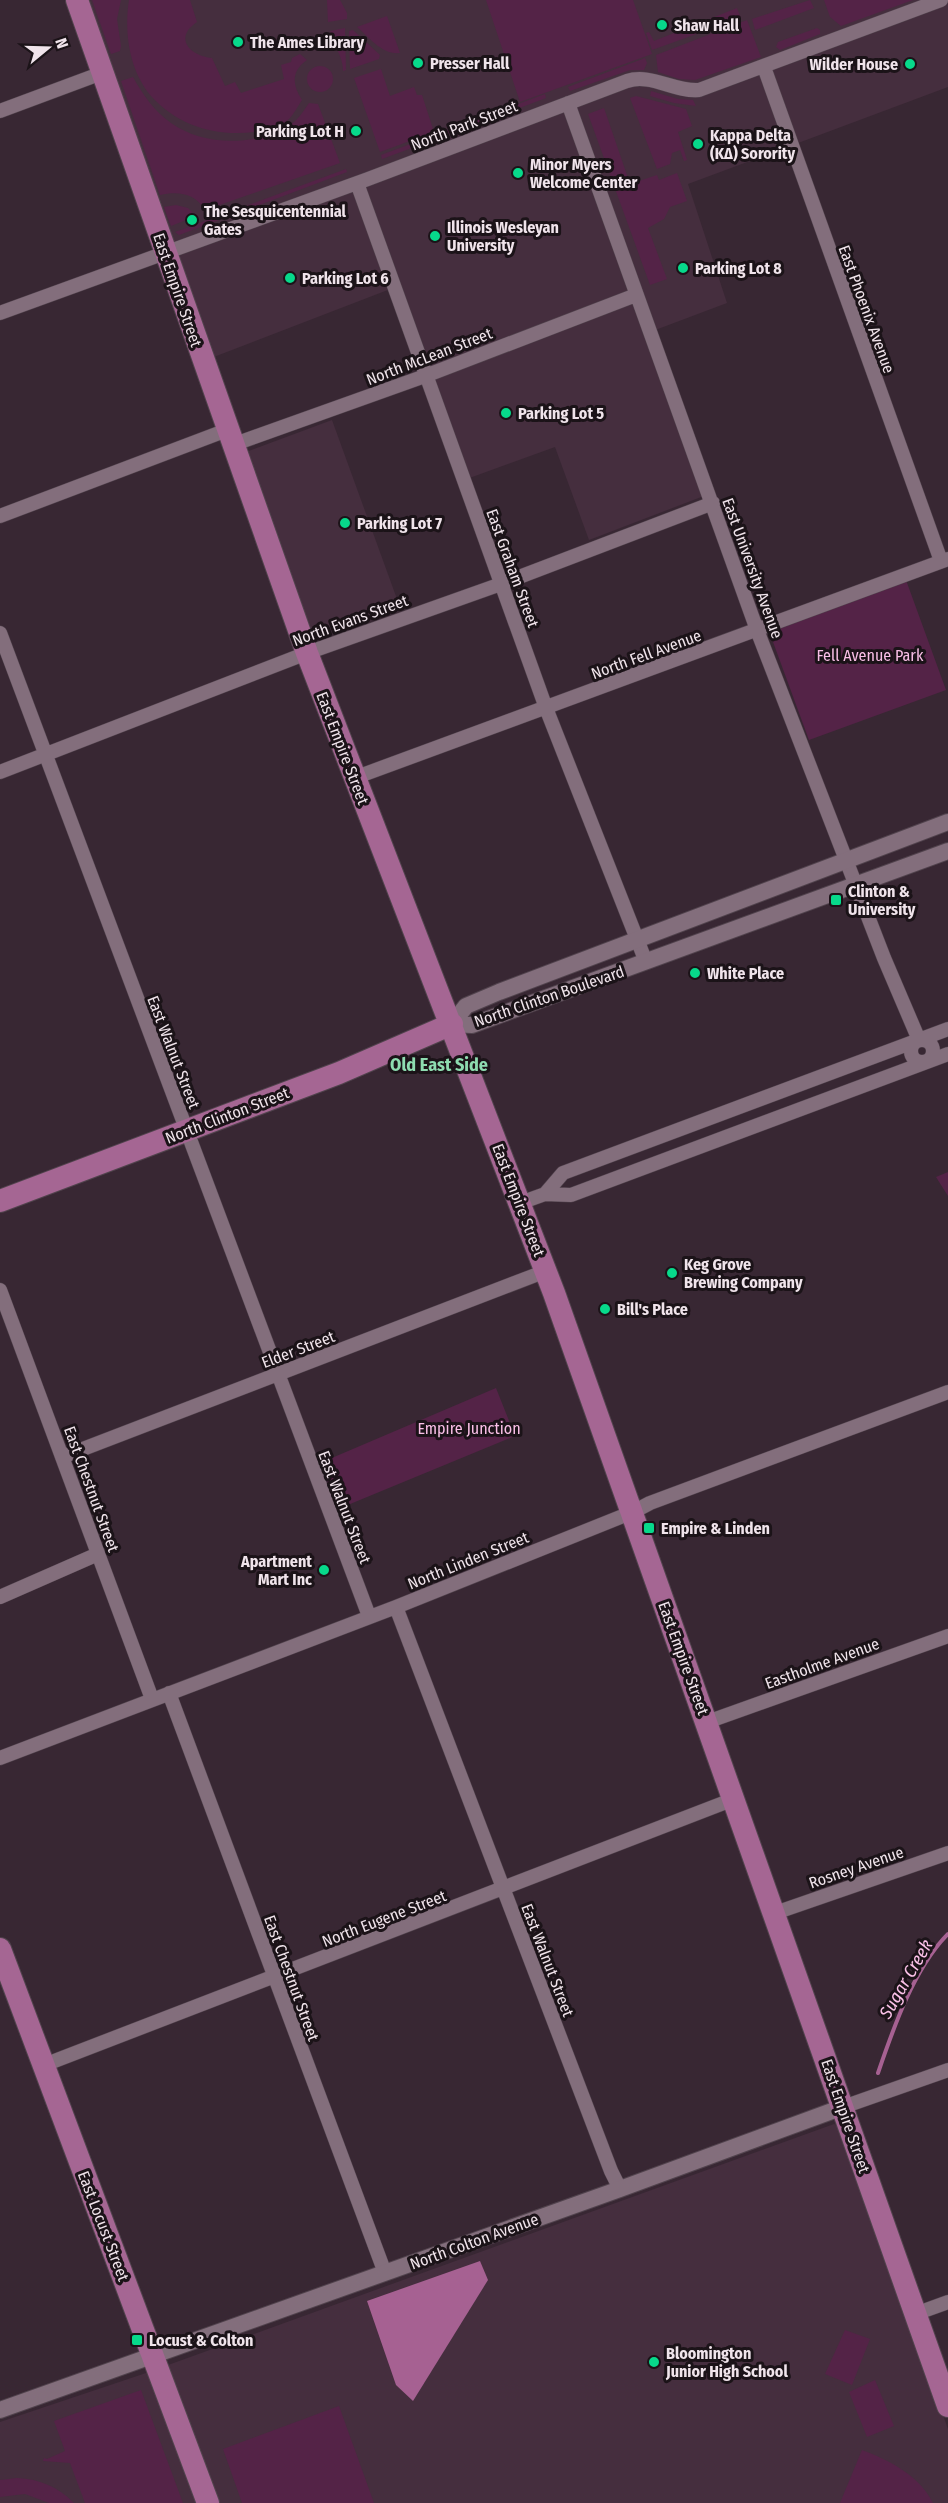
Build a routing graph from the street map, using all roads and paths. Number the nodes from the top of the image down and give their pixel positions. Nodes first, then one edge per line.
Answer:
1 (76, 0) edge
2 (941, 0) edge
3 (764, 67) junction
4 (102, 73) junction
5 (568, 103) junction
6 (0, 111) edge
7 (357, 183) junction
8 (164, 252) junction
9 (636, 296) junction
10 (0, 313) edge
11 (425, 376) junction
12 (230, 437) junction
13 (713, 503) junction
14 (0, 516) edge
15 (944, 560) edge
16 (501, 584) junction
17 (757, 630) junction
18 (0, 633) edge
19 (307, 653) junction
20 (546, 708) junction
21 (45, 755) junction
22 (0, 772) edge
23 (354, 778) junction
24 (948, 822) edge
25 (948, 850) edge
26 (848, 859) junction
27 (857, 885) junction
28 (637, 939) junction
29 (646, 962) junction
30 (452, 1024) junction
31 (948, 1029) edge
32 (919, 1040) junction
33 (948, 1054) edge
34 (925, 1062) junction
35 (727, 1112) junction
36 (186, 1130) junction
37 (735, 1134) junction
38 (545, 1194) junction
39 (0, 1201) edge
40 (520, 1203) junction
41 (546, 1271) junction
42 (0, 1290) edge
43 (277, 1375) junction
44 (948, 1392) edge
45 (62, 1457) junction
46 (633, 1512) junction
47 (98, 1554) junction
48 (0, 1597) edge
49 (396, 1606) junction
50 (369, 1616) junction
51 (948, 1636) edge
52 (169, 1693) junction
53 (152, 1699) junction
54 (707, 1722) junction
55 (0, 1758) edge
56 (734, 1799) junction
57 (948, 1853) edge
58 (504, 1889) junction
59 (775, 1913) junction
60 (0, 1949) edge
61 (274, 1978) junction
62 (44, 2065) junction
63 (948, 2070) edge
64 (843, 2107) junction
65 (620, 2189) junction
66 (385, 2273) junction
67 (948, 2302) edge
68 (915, 2314) junction
69 (153, 2356) junction
70 (948, 2406) edge
71 (1, 2407) edge
72 (208, 2503) edge

1 - 4 main road, East Empire Street
2 - 3 street, North Park Street
3 - 5 street, North Park Street
3 - 15 street, East Phoenix Avenue
4 - 6 street
4 - 8 main road, East Empire Street
5 - 7 street, North Park Street
5 - 9 street, East University Avenue
7 - 8 street, North Park Street
7 - 11 street, East Graham Street
8 - 10 street, North Park Street
8 - 12 main road, East Empire Street
9 - 11 street, North McLean Street
9 - 13 street, East University Avenue
11 - 12 street, North McLean Street
11 - 16 street, East Graham Street
12 - 14 street, North McLean Street
12 - 19 main road, East Empire Street
13 - 16 street, North Evans Street
13 - 17 street, East University Avenue
15 - 17 street, North Fell Avenue
16 - 19 street, North Evans Street
16 - 20 street, East Graham Street
17 - 20 street, North Fell Avenue
17 - 26 street, East University Avenue
18 - 21 street, East Walnut Street
19 - 21 street, North Evans Street
19 - 23 main road, East Empire Street
20 - 23 street, North Fell Avenue
20 - 28 street, East Graham Street
21 - 22 street, North Evans Street
21 - 36 street, East Walnut Street
23 - 30 main road, East Empire Street
24 - 26 street, North Clinton Boulevard
25 - 27 street, North Clinton Boulevard
26 - 27 street, East University Avenue
26 - 28 street, North Clinton Boulevard
27 - 29 street, North Clinton Boulevard
27 - 32 street, East University Avenue
28 - 29 street, East Graham Street
28 - 30 street, North Clinton Boulevard
29 - 30 street, North Clinton Boulevard
30 - 36 main road, North Clinton Street
30 - 40 main road, East Empire Street
31 - 32 street
32 - 34 street
32 - 35 street
33 - 34 street
34 - 37 street
35 - 37 street
35 - 38 street
36 - 39 main road, North Clinton Street
36 - 43 street, East Walnut Street
37 - 38 street
38 - 40 street
40 - 41 main road, East Empire Street
41 - 43 street, Elder Street
41 - 46 main road, East Empire Street
42 - 45 street, East Chestnut Street
43 - 45 street, Elder Street
43 - 50 street, East Walnut Street
44 - 46 street, North Linden Street
45 - 47 street, East Chestnut Street
46 - 49 street, North Linden Street
46 - 54 main road, East Empire Street
47 - 48 street
47 - 53 street, East Chestnut Street
49 - 50 street, North Linden Street
49 - 58 street, East Walnut Street
50 - 52 street, North Linden Street
51 - 54 street, Eastholme Avenue
52 - 53 street, North Linden Street
52 - 61 street, East Chestnut Street
53 - 55 street, North Linden Street
54 - 56 main road, East Empire Street
56 - 58 street, North Eugene Street
56 - 59 main road, East Empire Street
57 - 59 street, Rosney Avenue
58 - 61 street, North Eugene Street
58 - 65 street, East Walnut Street
59 - 64 main road, East Empire Street
60 - 62 main road, East Locust Street
61 - 62 street, North Eugene Street
61 - 66 street, East Chestnut Street
62 - 69 main road, East Locust Street
63 - 64 street, North Colton Avenue
64 - 65 street, North Colton Avenue
64 - 68 main road, East Empire Street
65 - 66 street, North Colton Avenue
66 - 69 street, North Colton Avenue
67 - 68 street
68 - 70 main road, East Empire Street
69 - 71 street, North Colton Avenue
69 - 72 main road, East Locust Street

